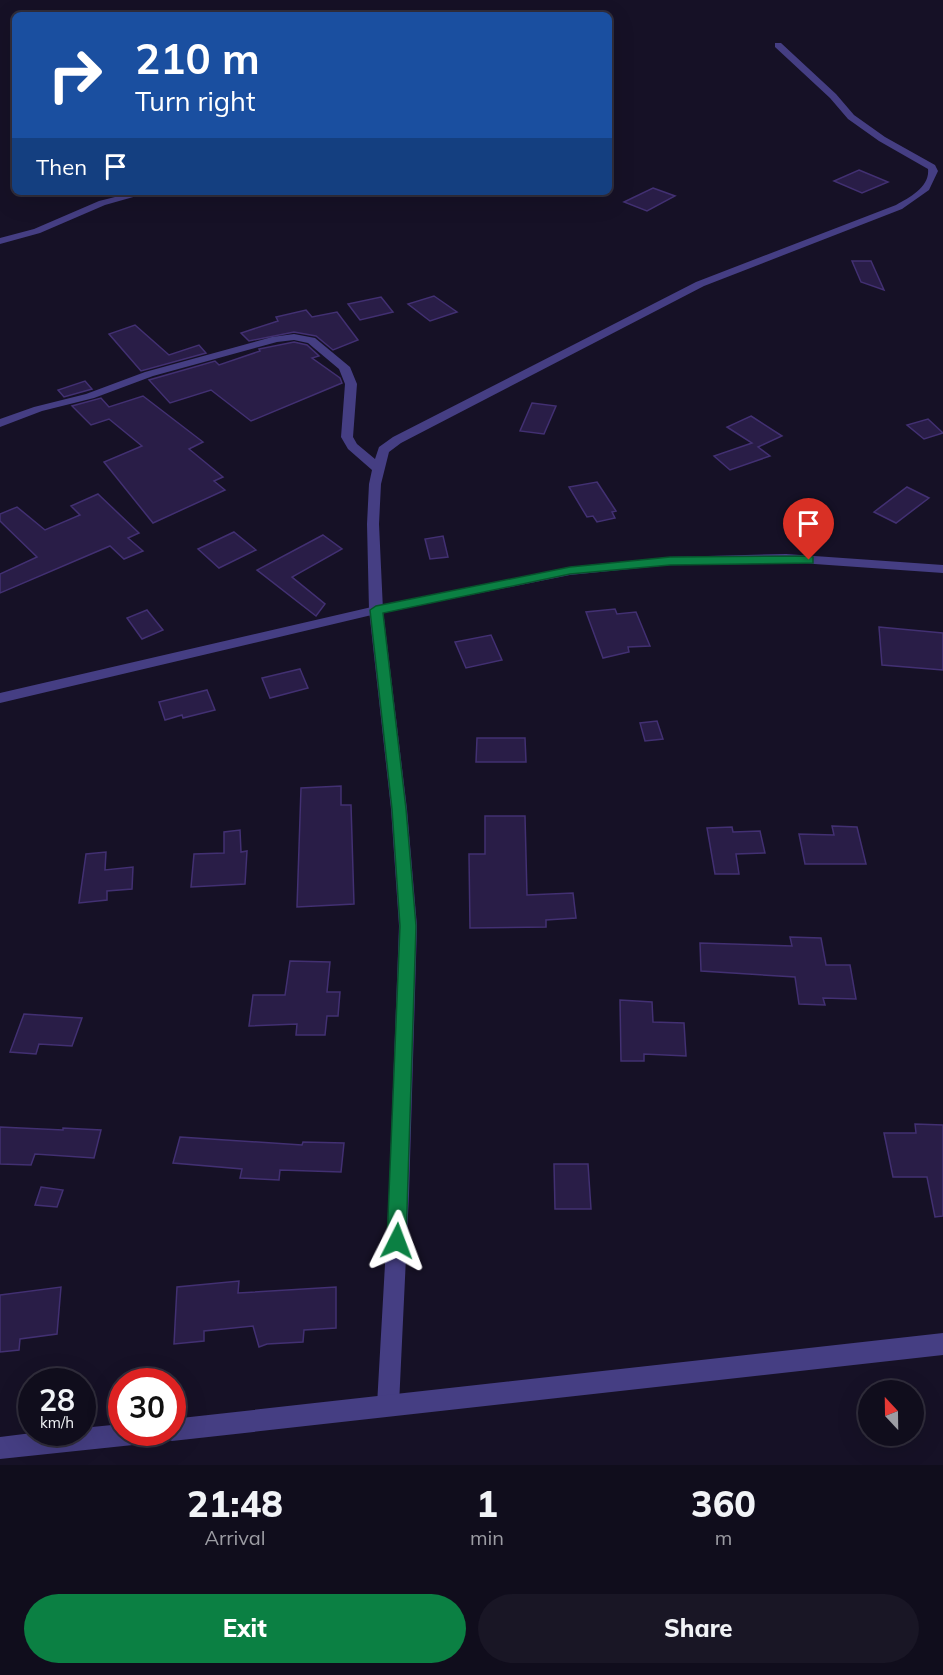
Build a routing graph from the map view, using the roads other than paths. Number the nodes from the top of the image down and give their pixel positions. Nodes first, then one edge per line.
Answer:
1 (778, 45) dead end
2 (134, 195) edge
3 (0, 241) edge
4 (0, 423) edge
5 (379, 469) junction
6 (943, 569) edge
7 (376, 610) junction
8 (0, 698) edge
9 (943, 1344) edge
10 (388, 1406) junction
11 (186, 1428) edge
12 (108, 1437) edge
13 (0, 1448) edge

1 - 5 street
2 - 3 street
4 - 5 street
5 - 7 street
6 - 7 street
7 - 8 street
7 - 10 street
9 - 10 street
10 - 11 street
12 - 13 street

